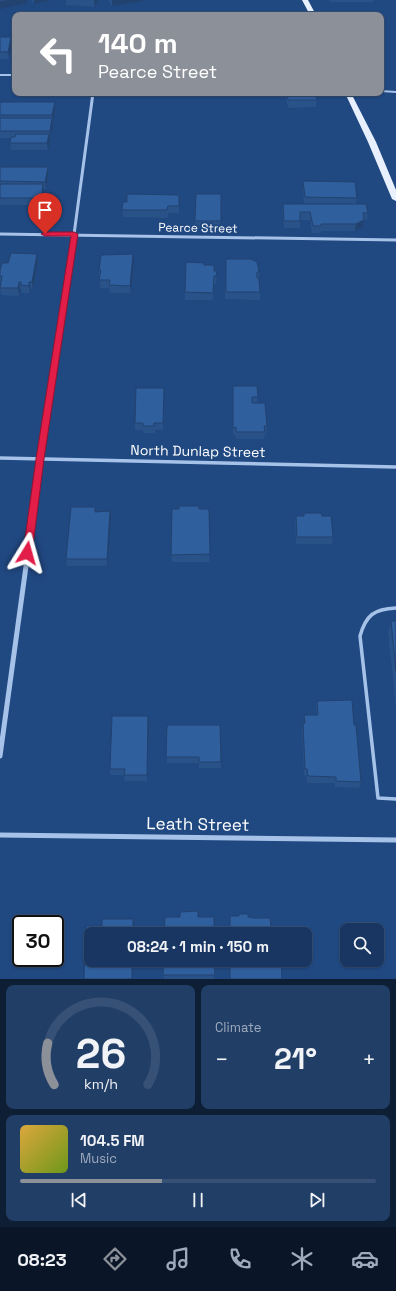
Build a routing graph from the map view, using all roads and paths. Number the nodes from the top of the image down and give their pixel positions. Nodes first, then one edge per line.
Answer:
1 (305, 0) edge
2 (311, 12) edge
3 (0, 75) edge
4 (12, 75) edge
5 (384, 91) edge
6 (396, 92) edge
7 (93, 96) edge
8 (349, 96) edge
9 (396, 199) edge
10 (0, 234) edge
11 (74, 234) junction
12 (396, 240) edge
13 (0, 458) edge
14 (40, 459) junction
15 (396, 467) edge
16 (396, 608) edge
17 (0, 756) edge
18 (396, 799) edge
19 (0, 835) edge
20 (396, 840) edge

1 - 2 main road
3 - 4 street
5 - 6 street
7 - 11 street
8 - 9 main road
10 - 11 street, Pearce Street
11 - 12 street, Pearce Street
11 - 14 street
13 - 14 street, North Dunlap Street
14 - 15 street, North Dunlap Street
14 - 17 street
16 - 18 lane
19 - 20 street, Leath Street

